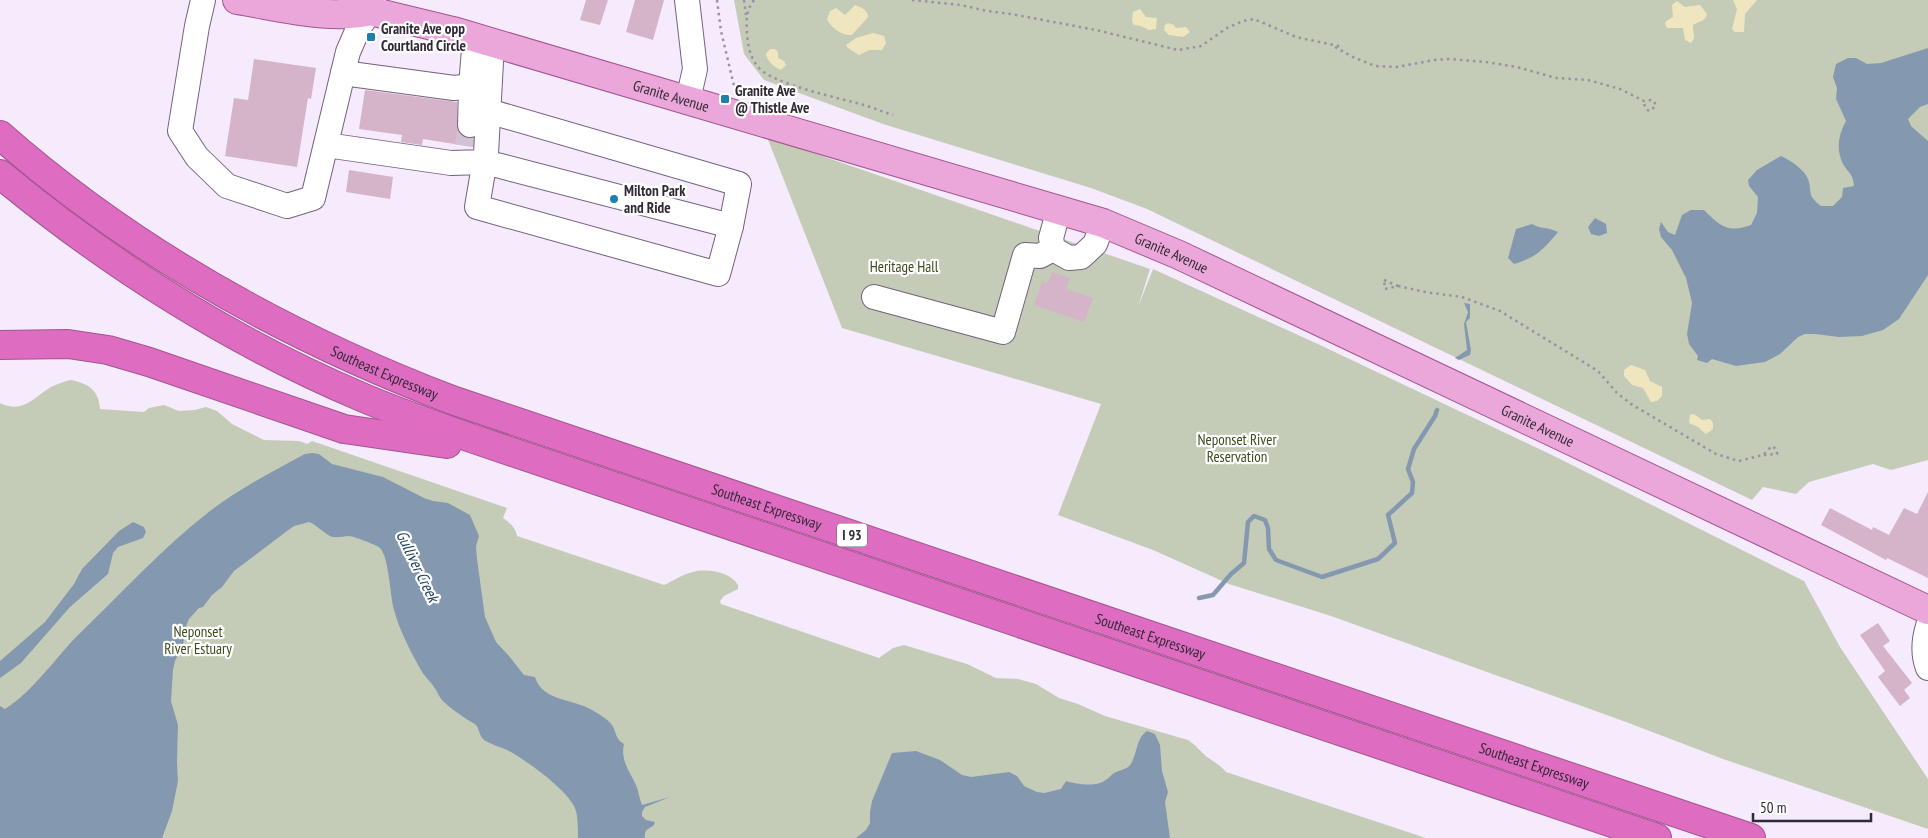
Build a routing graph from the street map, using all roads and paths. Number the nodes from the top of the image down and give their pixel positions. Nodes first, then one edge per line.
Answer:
1 (202, 0) edge
2 (237, 0) edge
3 (687, 0) edge
4 (717, 0) edge
5 (744, 0) edge
6 (754, 0) edge
7 (912, 0) edge
8 (365, 4) edge
9 (746, 18) junction
10 (483, 40) junction
11 (1334, 46) junction
12 (1343, 47) dead end
13 (343, 73) junction
14 (471, 86) junction
15 (735, 90) dead end
16 (688, 100) junction
17 (1644, 101) junction
18 (893, 115) dead end
19 (0, 135) edge
20 (475, 141) junction
21 (326, 145) junction
22 (0, 152) edge
23 (0, 174) edge
24 (0, 192) edge
25 (1059, 209) junction
26 (1103, 223) junction
27 (731, 226) junction
28 (1053, 249) junction
29 (1398, 286) junction
30 (874, 296) dead end
31 (0, 345) edge
32 (447, 444) junction
33 (1763, 455) junction
34 (1928, 610) edge
35 (1928, 626) edge
36 (1928, 668) edge
37 (1607, 838) edge
38 (1657, 838) edge
39 (1711, 838) edge
40 (1751, 838) edge

1 - 21 street
2 - 8 main road, Granite Avenue
3 - 16 street
4 - 15 path
5 - 9 path
6 - 9 path
7 - 11 path
8 - 10 main road, Granite Avenue
8 - 13 street
9 - 18 path
10 - 14 street
10 - 16 main road, Granite Avenue
10 - 20 street
11 - 12 path
11 - 17 path
13 - 14 street
13 - 21 street
14 - 20 street
16 - 25 main road, Granite Avenue
17 - 17 path
19 - 40 highway, Southeast Expressway / I 93
20 - 21 street
20 - 27 street
20 - 27 street
20 - 27 street
22 - 39 highway, I 93
23 - 38 highway, I 93
24 - 32 highway
25 - 26 main road, Granite Avenue
25 - 28 street
26 - 28 street
26 - 34 main road, Granite Avenue
28 - 30 street
29 - 29 path
29 - 33 path
31 - 32 highway
32 - 37 highway
33 - 33 path
35 - 36 street

